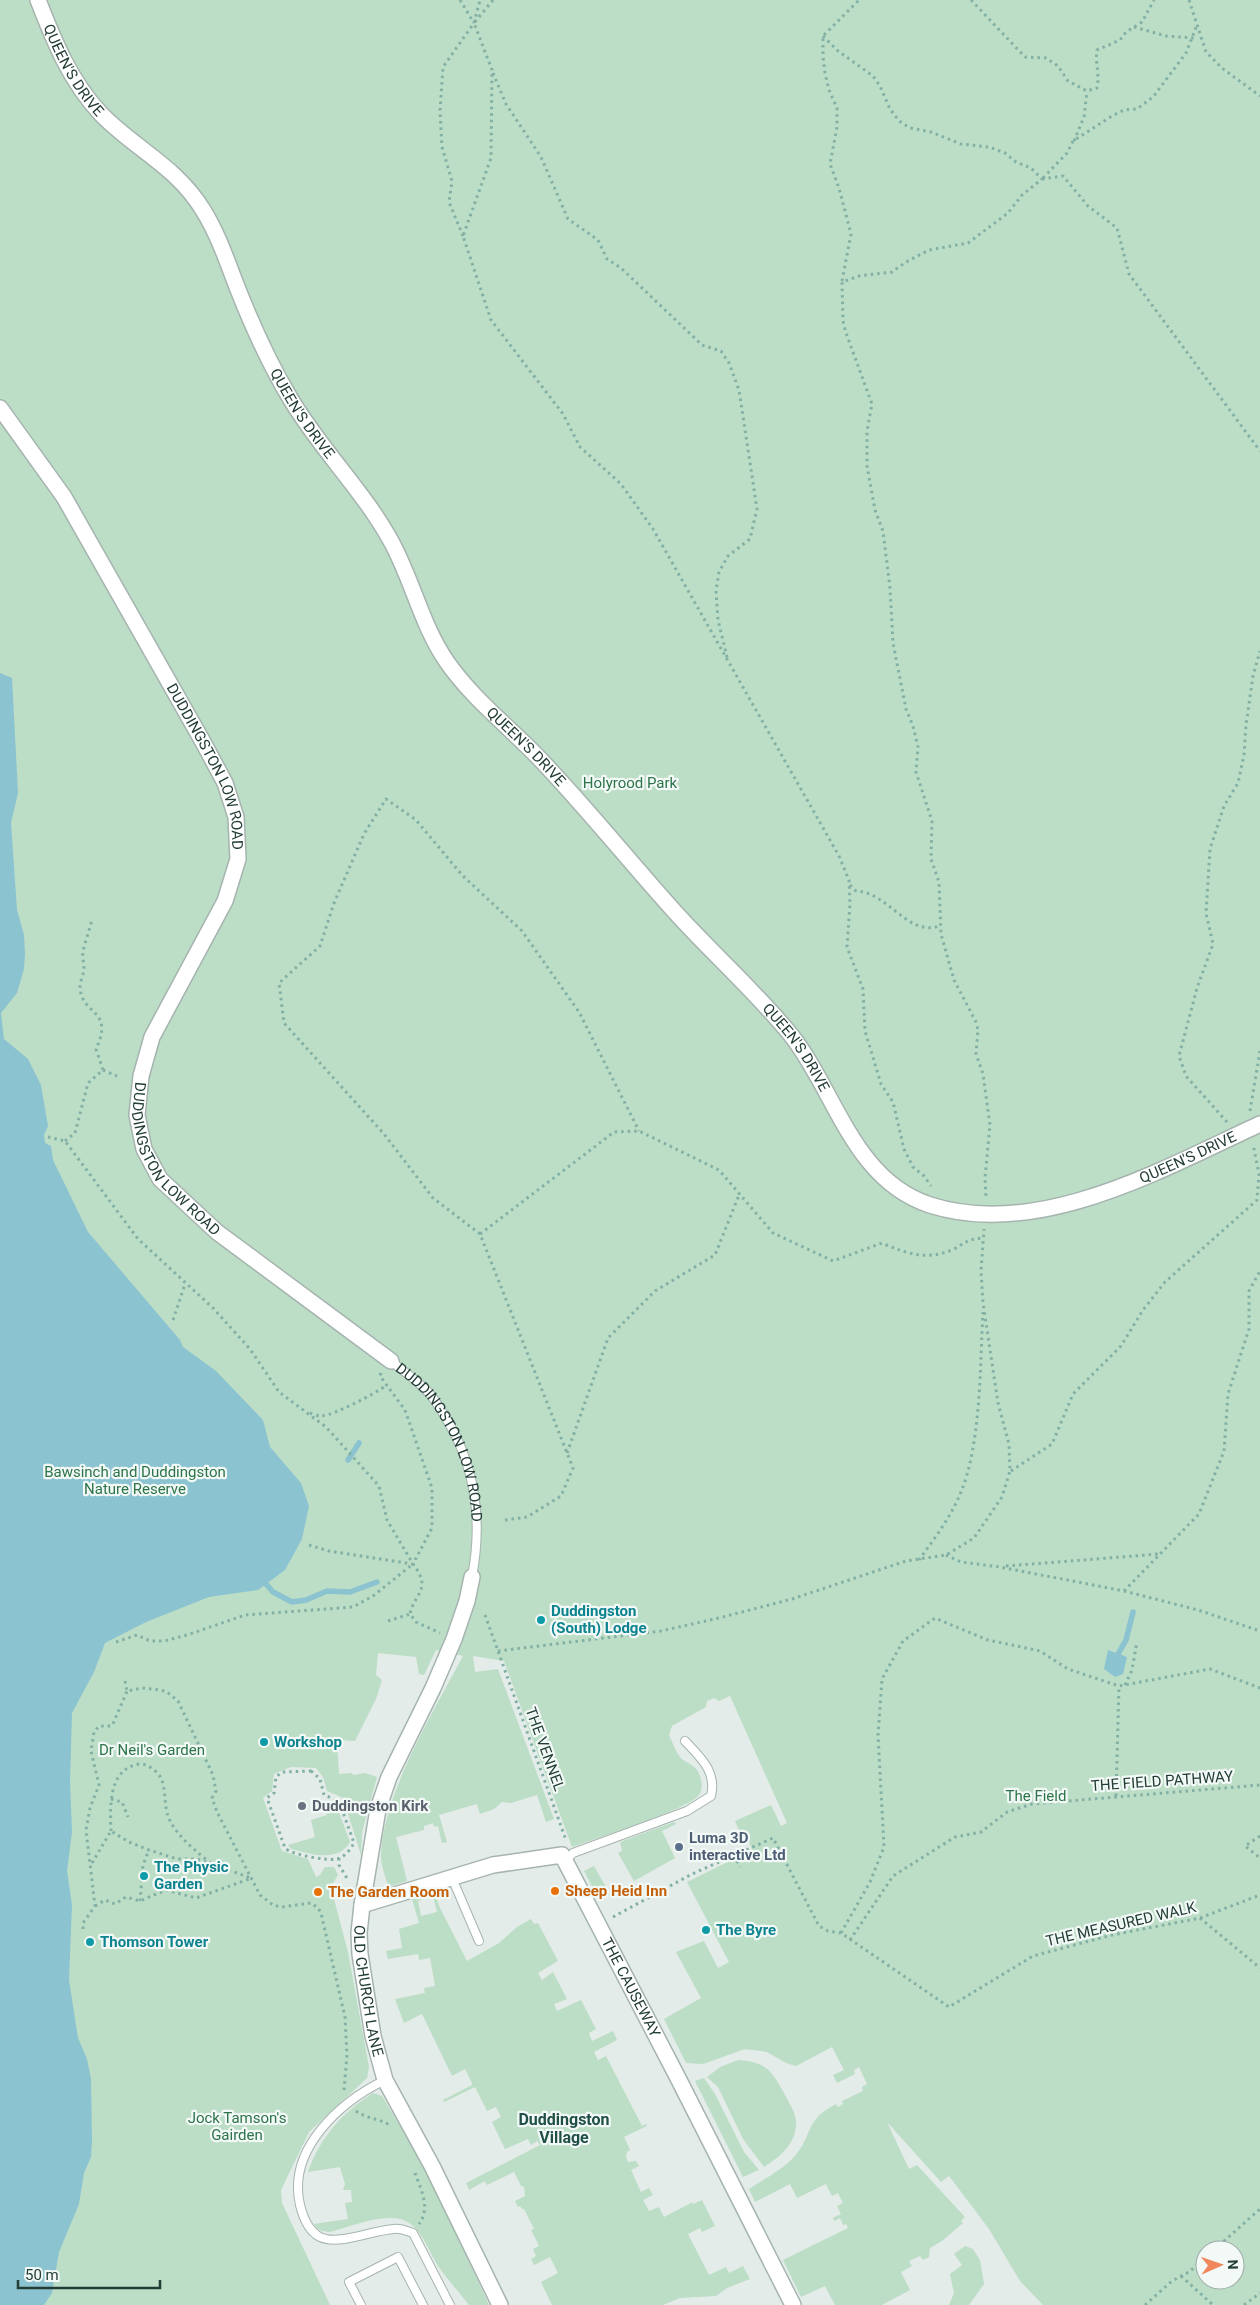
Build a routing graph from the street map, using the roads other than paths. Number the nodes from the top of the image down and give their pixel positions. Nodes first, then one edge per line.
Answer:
1 (38, 0) edge
2 (0, 408) edge
3 (1248, 1130) edge
4 (391, 1361) joint
5 (472, 1577) joint
6 (685, 1741) dead end
7 (564, 1858) junction
8 (452, 1878) junction
9 (362, 1905) junction
10 (479, 1941) dead end
11 (385, 2080) junction
12 (361, 2305) edge
13 (423, 2305) edge
14 (450, 2305) edge
15 (500, 2305) edge
16 (793, 2305) edge

1 - 3 street, QUEEN'S DRIVE
2 - 4 street, DUDDINGSTON LOW ROAD
4 - 5 lane, DUDDINGSTON LOW ROAD
5 - 9 street, OLD CHURCH LANE
6 - 7 lane
7 - 8 street
7 - 16 street, THE CAUSEWAY
8 - 9 street
8 - 10 lane
9 - 11 street, OLD CHURCH LANE
11 - 14 lane
11 - 15 street, OLD CHURCH LANE
12 - 13 lane

